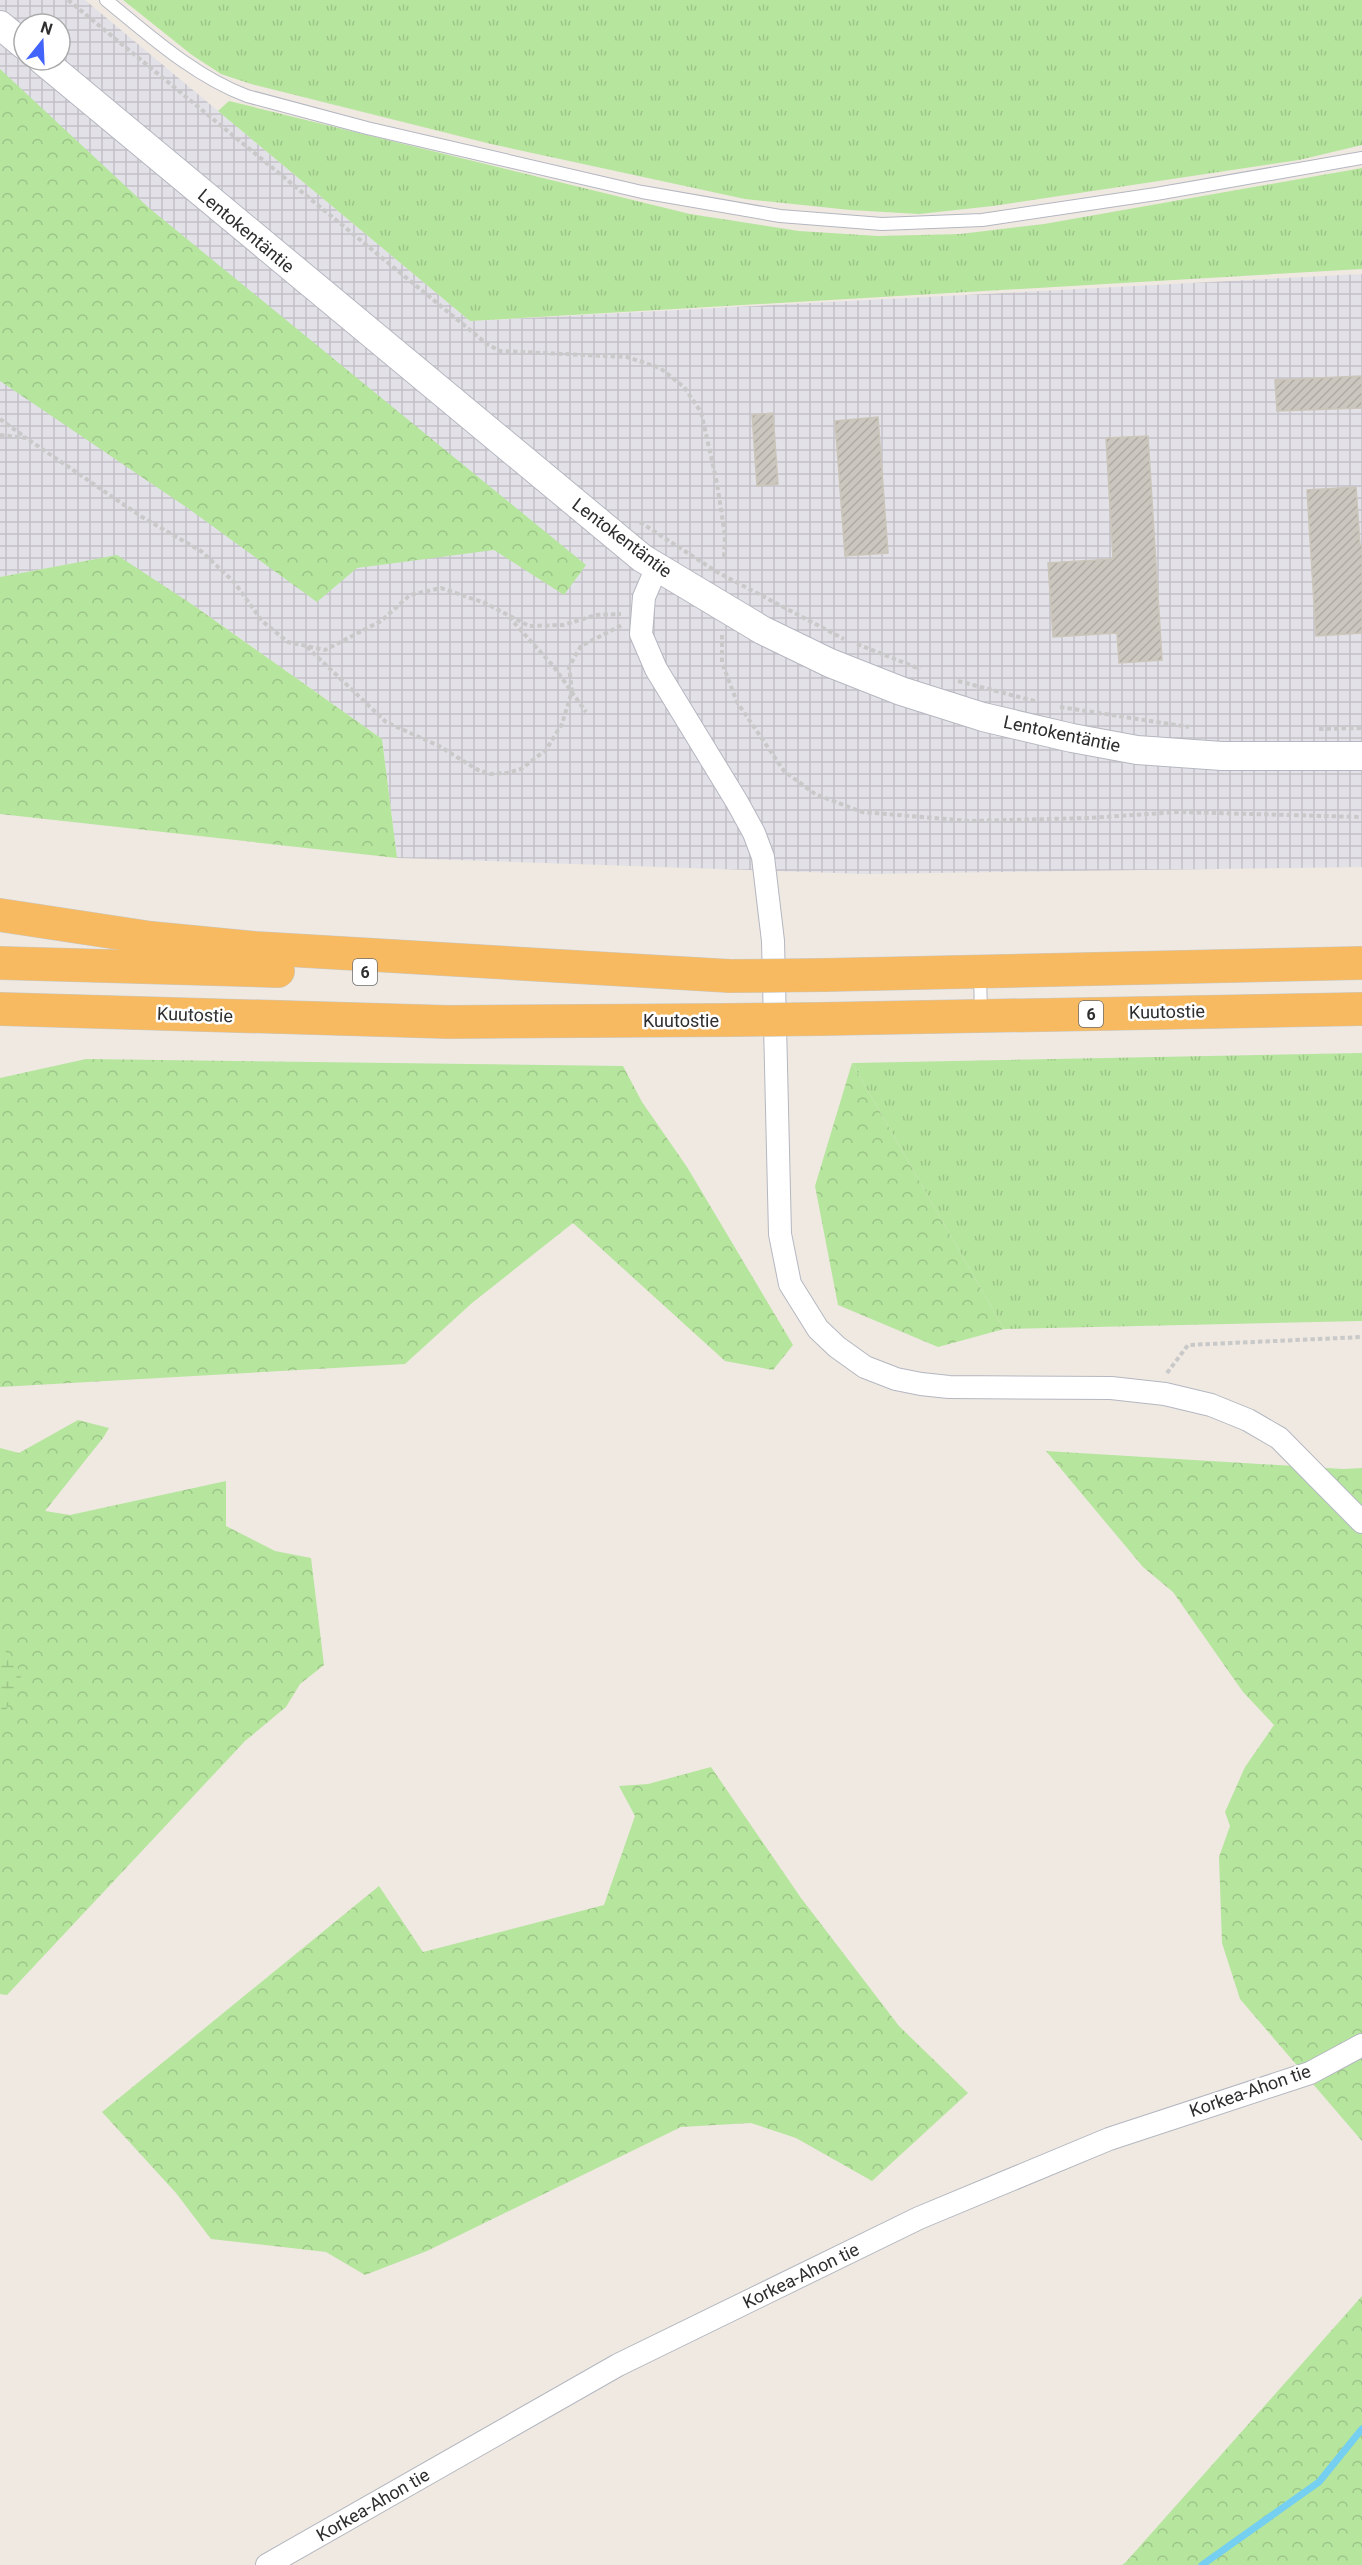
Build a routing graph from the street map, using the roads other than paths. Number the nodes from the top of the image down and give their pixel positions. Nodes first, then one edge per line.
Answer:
1 (106, 0) edge
2 (0, 25) edge
3 (12, 35) edge
4 (56, 72) edge
5 (1362, 158) edge
6 (657, 567) junction
7 (1362, 756) edge
8 (0, 915) edge
9 (0, 963) edge
10 (1362, 963) edge
11 (980, 972) junction
12 (730, 976) junction
13 (0, 1009) edge
14 (1362, 1009) edge
15 (981, 1016) junction
16 (1362, 1522) edge
17 (1362, 2045) edge
18 (267, 2565) edge

1 - 5 lane
2 - 3 street
4 - 6 street, Lentokentäntie
6 - 7 street, Lentokentäntie
6 - 16 street
8 - 12 highway
9 - 12 highway, 6
10 - 11 highway, 6
11 - 12 highway, 6, bridge
11 - 15 lane
13 - 15 highway, Kuutostie / 6, bridge
14 - 15 highway, Kuutostie / 6
17 - 18 street, Korkea-Ahon tie

